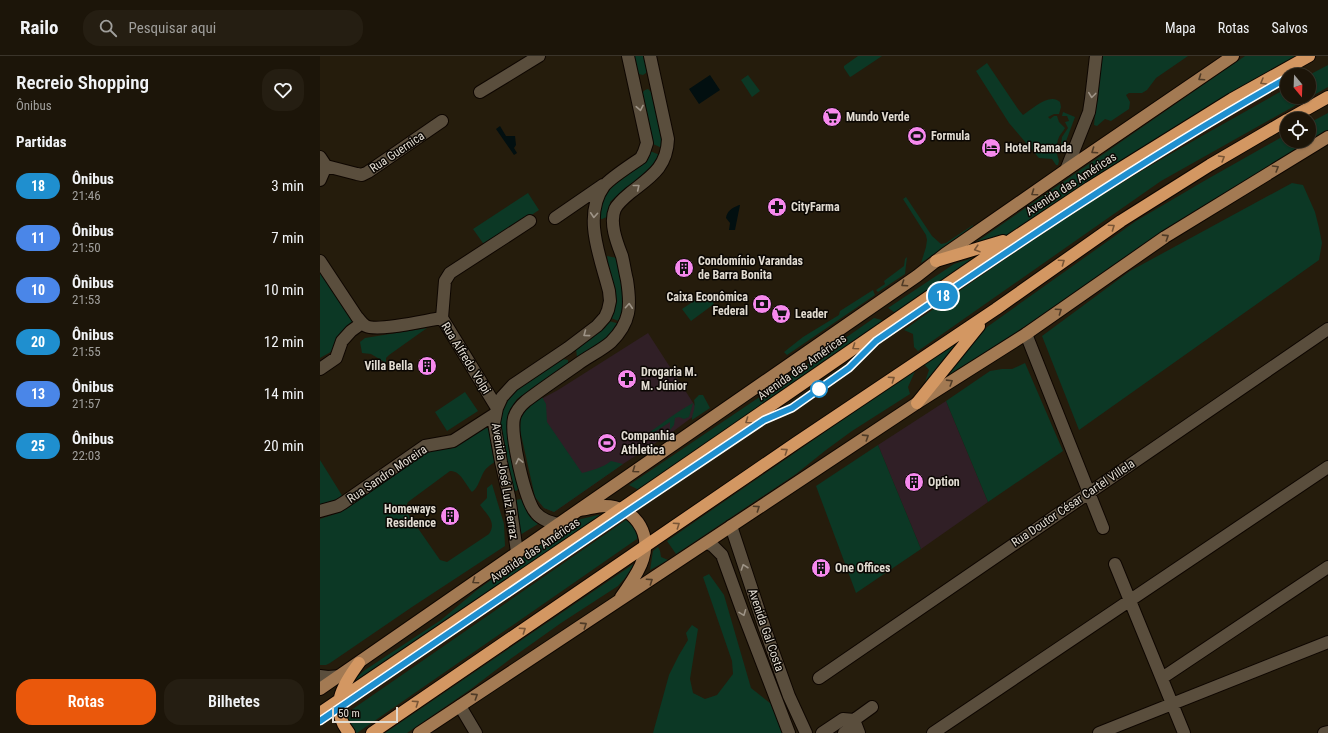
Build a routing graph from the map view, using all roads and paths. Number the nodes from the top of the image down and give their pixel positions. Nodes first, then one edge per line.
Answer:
1 (539, 56) edge
2 (628, 56) edge
3 (650, 56) edge
4 (1096, 56) edge
5 (1233, 56) edge
6 (1309, 56) edge
7 (655, 79) junction
8 (635, 82) junction
9 (480, 92) dead end
10 (1328, 97) edge
11 (1302, 112) edge
12 (442, 121) dead end
13 (1280, 125) edge
14 (1328, 137) edge
15 (323, 162) edge
16 (1066, 170) junction
17 (320, 180) edge
18 (604, 185) junction
19 (555, 218) dead end
20 (530, 221) dead end
21 (614, 233) junction
22 (1014, 238) junction
23 (598, 246) junction
24 (320, 261) edge
25 (936, 261) junction
26 (996, 309) junction
27 (442, 318) junction
28 (362, 323) junction
29 (1328, 329) edge
30 (1026, 334) junction
31 (568, 348) junction
32 (578, 364) junction
33 (320, 369) edge
34 (917, 402) junction
35 (496, 411) junction
36 (1328, 467) edge
37 (526, 490) junction
38 (1089, 492) junction
39 (509, 496) junction
40 (621, 509) junction
41 (320, 511) edge
42 (576, 511) junction
43 (558, 524) junction
44 (731, 526) junction
45 (1102, 528) dead end
46 (707, 543) junction
47 (645, 547) junction
48 (517, 552) junction
49 (1115, 564) dead end
50 (1328, 567) edge
51 (1130, 601) junction
52 (617, 602) junction
53 (1328, 642) edge
54 (359, 663) junction
55 (320, 676) edge
56 (341, 676) junction
57 (819, 678) dead end
58 (1162, 678) junction
59 (320, 689) edge
60 (789, 696) junction
61 (340, 701) junction
62 (778, 701) junction
63 (1172, 704) junction
64 (460, 706) junction
65 (872, 707) dead end
66 (320, 714) edge
67 (854, 720) junction
68 (1328, 732) edge
69 (349, 733) edge
70 (372, 733) edge
71 (419, 733) edge
72 (476, 733) edge
73 (789, 733) edge
74 (806, 733) edge
75 (822, 733) edge
76 (844, 733) edge
77 (859, 733) edge
78 (933, 733) edge
79 (1099, 733) edge
80 (1184, 733) edge
81 (1324, 733) edge

1 - 9 street
2 - 8 street, Avenida José Luiz Ferraz
3 - 7 street, Avenida José Luiz Ferraz
4 -> 16 street
5 -> 16 main road, Avenida das Américas
6 -> 22 highway, Avenida das Américas
7 - 8 street
21 -> 7 street, Avenida José Luiz Ferraz
8 -> 18 street, Avenida José Luiz Ferraz
10 - 11 highway
12 - 15 street, Rua Guernica
26 -> 13 highway
30 -> 14 main road
15 - 17 street
16 -> 25 main road, Avenida das Américas
18 - 19 street
18 -> 23 street, Avenida José Luiz Ferraz
20 - 27 street
21 - 23 street
32 -> 21 street, Avenida José Luiz Ferraz
22 -> 25 highway
22 -> 40 highway, Avenida das Américas
23 -> 31 street, Avenida José Luiz Ferraz
24 - 28 street
25 -> 42 main road, Avenida das Américas
26 - 34 highway
47 -> 26 highway
27 - 28 street, Rua Alfredo Volpi
27 - 35 street, Rua Alfredo Volpi
28 - 33 street
29 - 38 street, Rua Doutor César Cartel Villela
34 -> 30 main road
30 - 38 street
31 - 32 street
31 - 35 street, Avenida José Luiz Ferraz
37 -> 32 street, Avenida José Luiz Ferraz
44 -> 34 main road
35 - 39 street, Avenida José Luiz Ferraz
35 - 41 street, Rua Sandro Moreira
36 - 51 street
37 - 39 street
37 - 43 street, Avenida José Luiz Ferraz
38 - 45 street
38 - 57 street, Rua Doutor César Cartel Villela
39 - 48 street, Avenida José Luiz Ferraz
40 - 42 main road
40 - 47 main road
40 - 61 highway, Avenida das Américas
42 - 43 main road, Avenida das Américas
43 - 48 main road, Avenida das Américas
44 - 46 main road
60 -> 44 street, Avenida Gal Costa
52 -> 46 main road
46 -> 62 street, Avenida Gal Costa
47 - 52 main road
70 -> 47 highway
48 -> 54 main road, Avenida das Américas
49 - 51 street
50 - 58 street
51 - 58 street
51 - 78 street
64 -> 52 main road
53 - 63 street
54 - 56 main road, Avenida das Américas
54 - 61 highway
55 - 56 street
56 - 59 main road, Avenida das Américas
58 - 63 street
60 - 62 street
60 - 74 street, Avenida Gal Costa
61 - 66 highway, Avenida das Américas
61 - 69 highway
62 - 73 street, Avenida Gal Costa
63 - 79 street
63 - 80 street
64 - 71 main road
64 - 72 street
65 - 67 street
67 - 75 street
67 - 76 street
67 - 77 street
68 - 81 street

